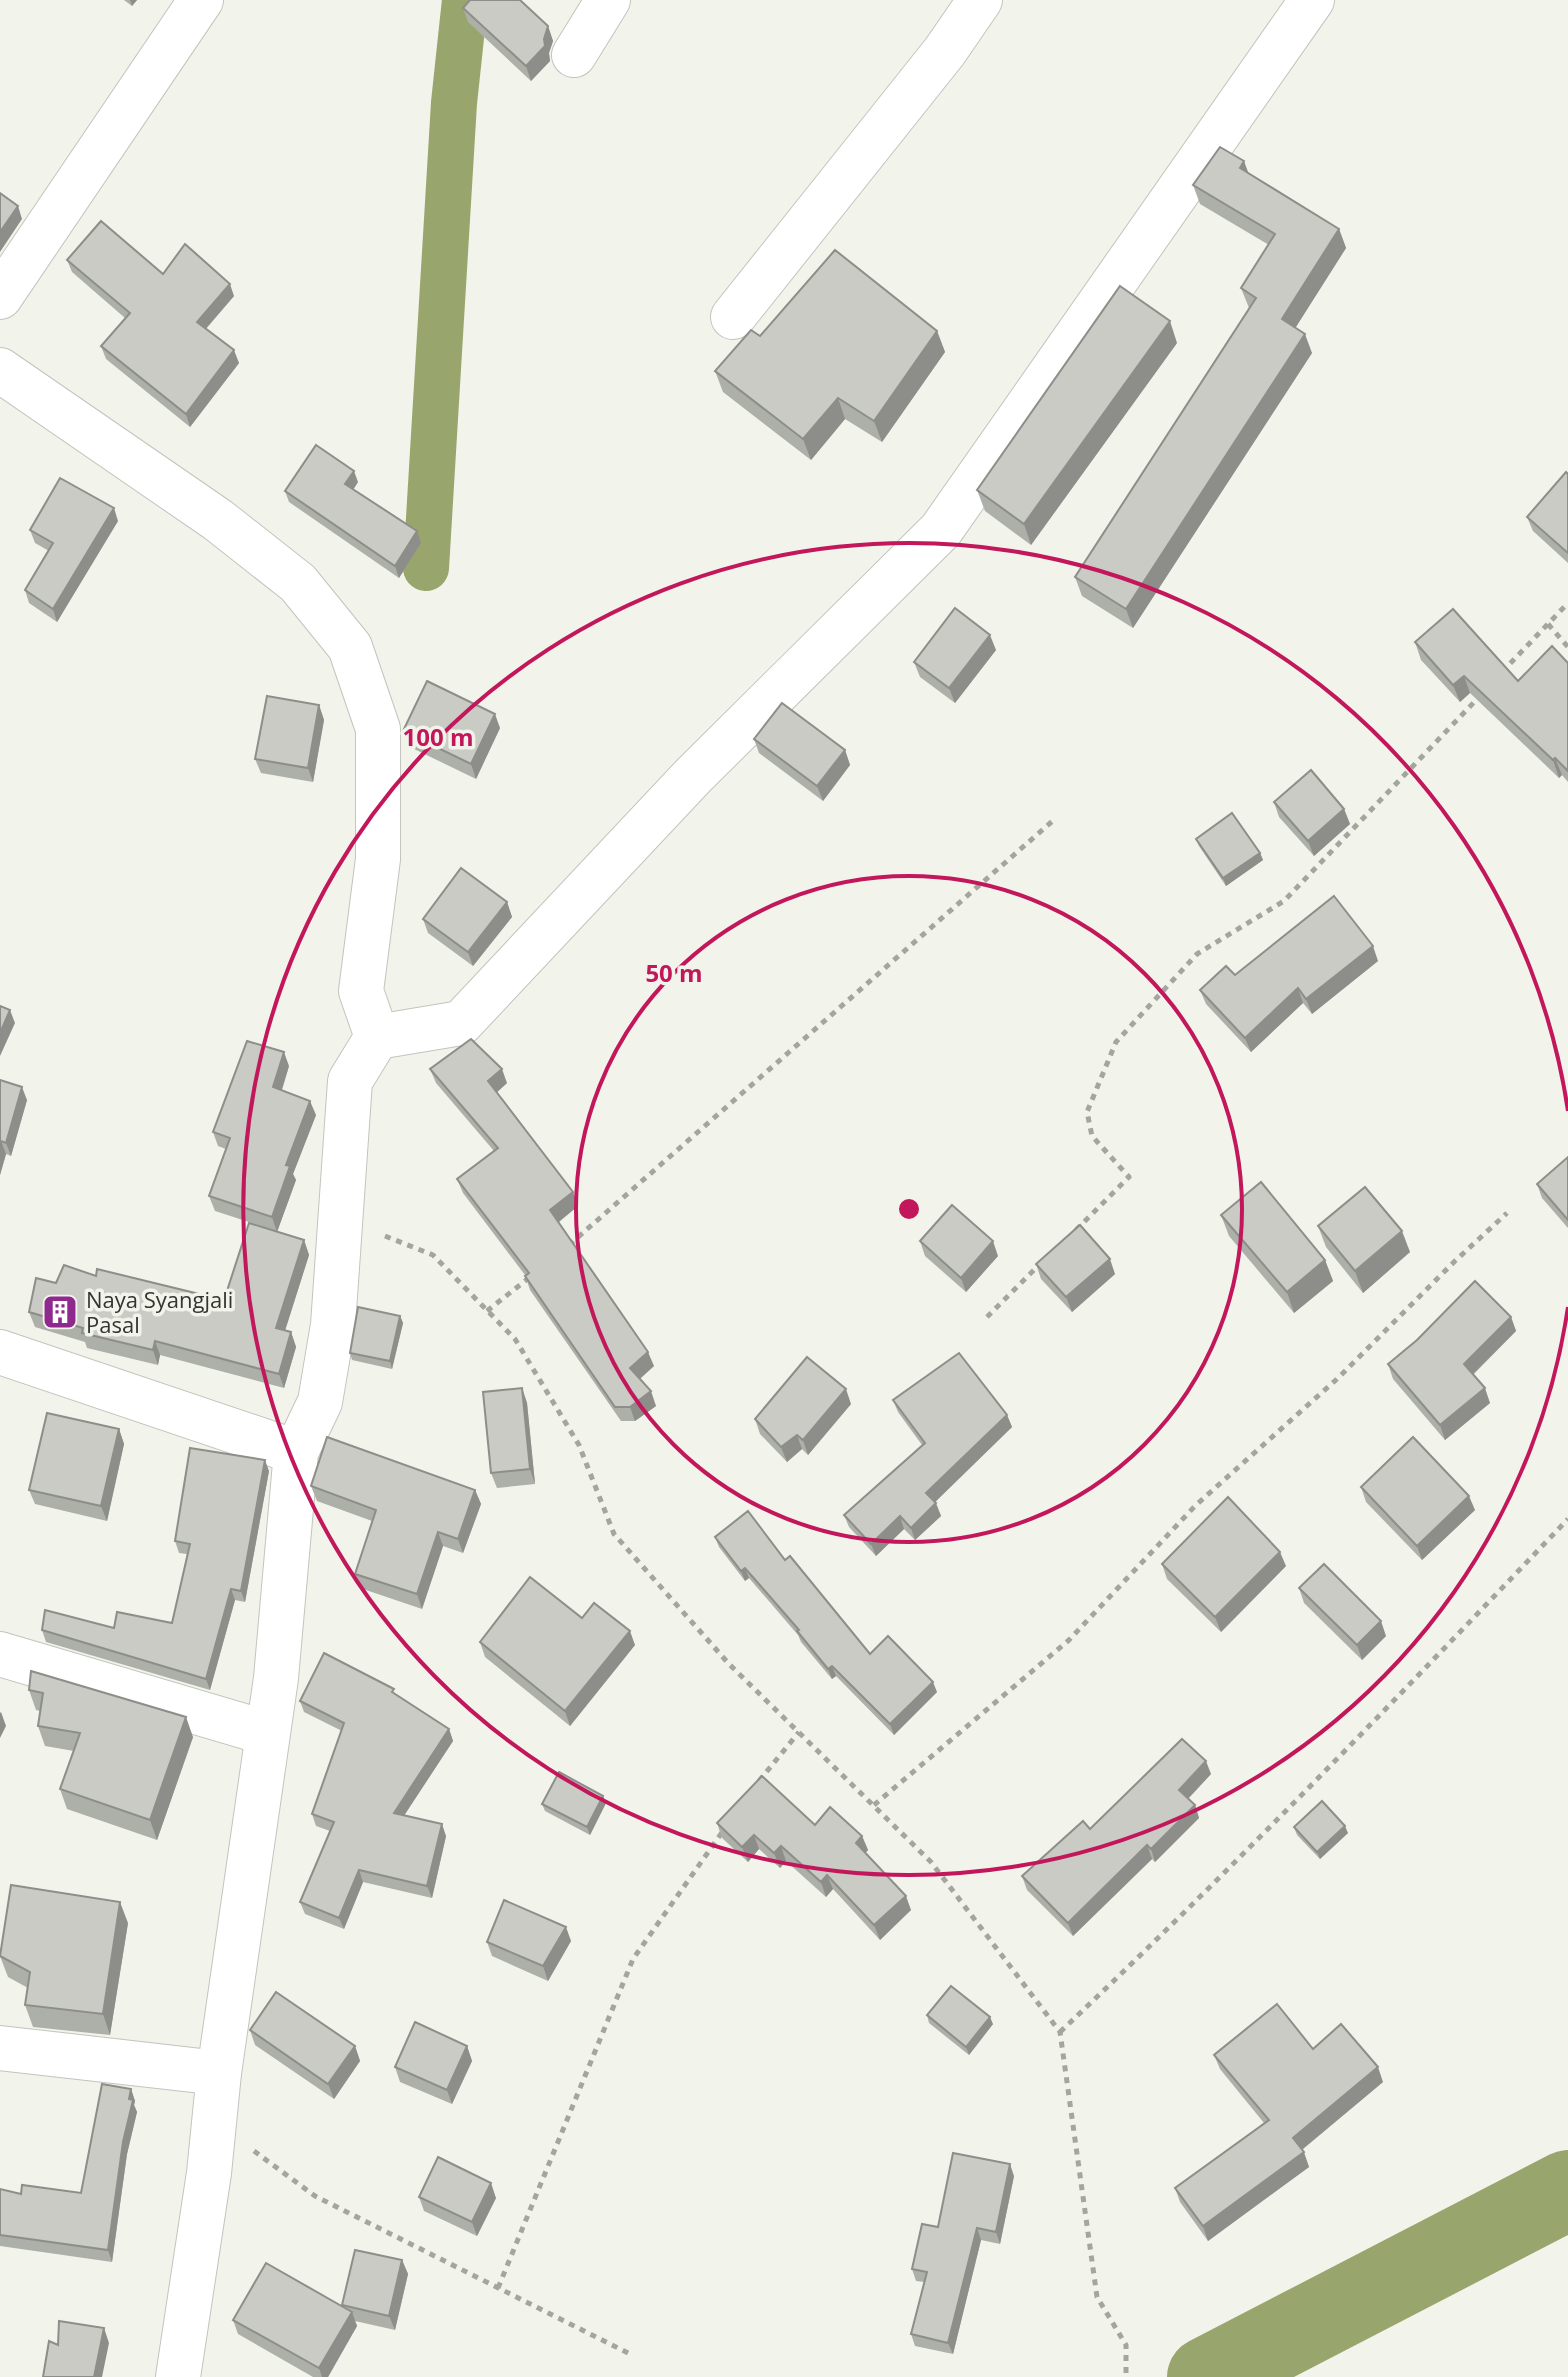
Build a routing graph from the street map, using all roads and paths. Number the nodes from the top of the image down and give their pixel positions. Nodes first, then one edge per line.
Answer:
1 (201, 0) edge
2 (608, 0) edge
3 (980, 0) edge
4 (1312, 0) edge
5 (574, 55) dead end
6 (0, 297) edge
7 (733, 317) dead end
8 (0, 370) edge
9 (1568, 603) edge
10 (1548, 624) junction
11 (1568, 647) edge
12 (1494, 681) edge
13 (1483, 693) edge
14 (1056, 818) dead end
15 (377, 1037) junction
16 (1507, 1213) dead end
17 (340, 1218) junction
18 (1070, 1236) edge
19 (565, 1249) edge
20 (1049, 1256) edge
21 (532, 1275) edge
22 (487, 1311) junction
23 (987, 1317) dead end
24 (0, 1352) edge
25 (296, 1452) junction
26 (1568, 1519) edge
27 (0, 1654) edge
28 (799, 1732) junction
29 (267, 1733) junction
30 (750, 1794) edge
31 (874, 1805) junction
32 (732, 1819) edge
33 (1060, 2032) junction
34 (0, 2048) edge
35 (219, 2073) junction
36 (215, 2121) junction
37 (498, 2288) junction
38 (630, 2354) dead end
39 (178, 2377) edge
40 (1126, 2377) edge

1 - 6 street
2 - 5 street
3 - 7 street
4 - 15 street
8 - 15 street
9 - 10 path
10 - 11 path
10 - 12 path
13 - 18 path
14 - 19 path
15 - 17 street
16 - 31 path
17 - 22 path
17 - 25 street
20 - 23 path
21 - 22 path
22 - 28 path
24 - 25 street
25 - 29 street
26 - 33 path
27 - 29 street
28 - 30 path
28 - 31 path
29 - 35 street
31 - 33 path
32 - 37 path
33 - 40 path
34 - 35 street
35 - 36 street
36 - 37 path
36 - 39 street
37 - 38 path

